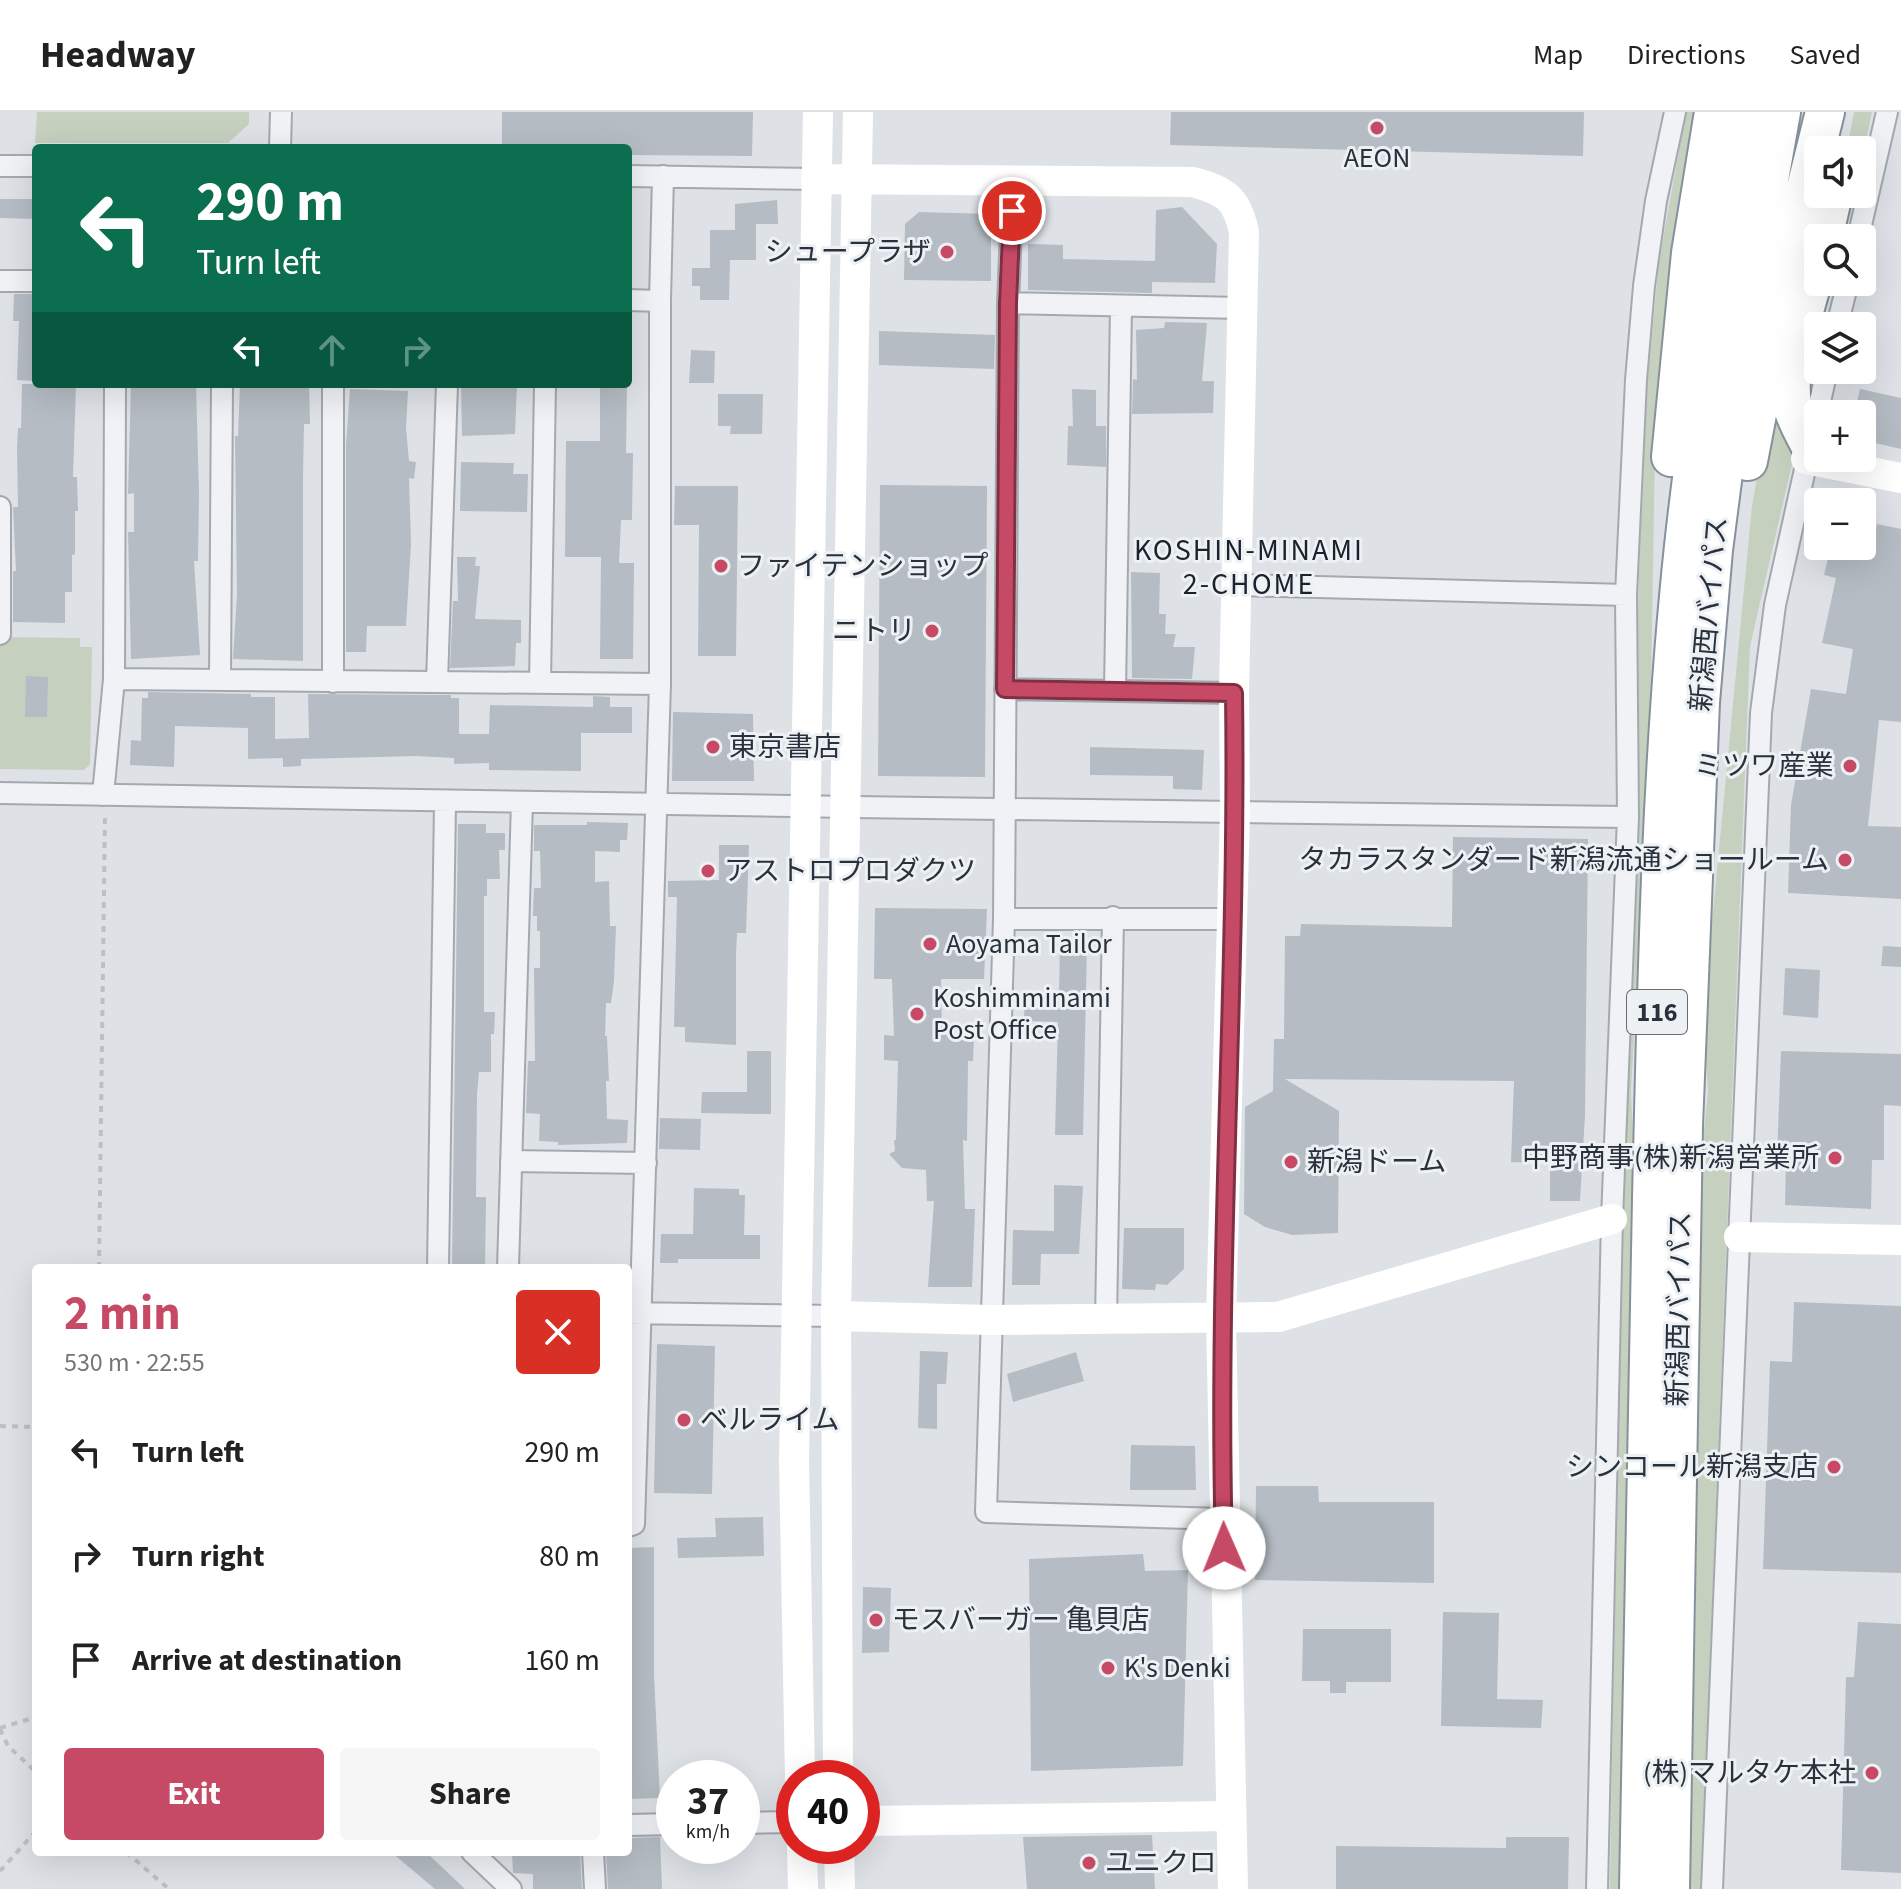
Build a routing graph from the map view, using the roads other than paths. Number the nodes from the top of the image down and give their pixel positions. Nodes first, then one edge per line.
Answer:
1 (281, 112) edge
2 (818, 112) edge
3 (858, 112) edge
4 (1675, 112) edge
5 (1714, 112) edge
6 (1825, 112) edge
7 (1848, 112) edge
8 (1887, 112) edge
9 (1763, 128) edge
10 (1844, 136) edge
11 (280, 144) edge
12 (0, 166) edge
13 (32, 166) edge
14 (632, 176) edge
15 (663, 176) junction
16 (857, 178) junction
17 (816, 179) junction
18 (1013, 180) junction
19 (1861, 224) edge
20 (0, 281) edge
21 (32, 281) edge
22 (1809, 296) edge
23 (632, 300) edge
24 (660, 301) junction
25 (1008, 303) junction
26 (1121, 307) junction
27 (1241, 308) junction
28 (115, 388) edge
29 (222, 388) edge
30 (333, 388) edge
31 (447, 388) edge
32 (545, 388) edge
33 (1804, 441) edge
34 (1804, 471) edge
35 (1876, 471) edge
36 (1901, 478) edge
37 (0, 507) edge
38 (1237, 585) junction
39 (1626, 595) junction
40 (0, 634) edge
41 (114, 679) junction
42 (220, 680) junction
43 (333, 682) junction
44 (437, 682) junction
45 (540, 683) junction
46 (660, 684) junction
47 (1005, 689) junction
48 (1115, 691) junction
49 (1234, 693) junction
50 (1671, 704) junction
51 (0, 793) edge
52 (103, 795) junction
53 (522, 802) junction
54 (445, 803) junction
55 (654, 804) junction
56 (806, 804) junction
57 (845, 805) junction
58 (1003, 807) junction
59 (1235, 812) junction
60 (1628, 817) junction
61 (1690, 885) junction
62 (1113, 917) junction
63 (1004, 919) junction
64 (1232, 919) junction
65 (511, 1161) junction
66 (646, 1163) junction
67 (1612, 1219) junction
68 (1739, 1237) junction
69 (1901, 1240) edge
70 (438, 1264) edge
71 (508, 1264) edge
72 (634, 1313) edge
73 (836, 1316) junction
74 (797, 1317) junction
75 (1221, 1318) junction
76 (990, 1320) junction
77 (1106, 1320) junction
78 (1223, 1519) junction
79 (632, 1525) edge
80 (800, 1760) edge
81 (838, 1760) edge
82 (1231, 1816) junction
83 (880, 1821) edge
84 (656, 1824) edge
85 (632, 1825) edge
86 (475, 1856) edge
87 (593, 1856) edge
88 (802, 1864) edge
89 (839, 1864) edge
90 (511, 1889) edge
91 (595, 1889) edge
92 (803, 1889) edge
93 (840, 1889) edge
94 (1233, 1889) edge
95 (1597, 1889) edge
96 (1639, 1889) edge
97 (1670, 1889) edge
98 (1712, 1889) edge

1 - 11 street
2 - 17 street
3 - 16 street
4 - 39 street
5 - 50 highway
6 - 61 highway
7 - 10 highway
8 - 19 street
9 - 50 highway, 新潟西バイパス / 116
9 - 61 highway, 新潟西バイパス / 116
12 - 13 street
14 - 15 street
15 - 17 street
15 - 24 street
16 - 17 street
16 - 18 street
16 - 57 street
17 - 56 street
18 - 25 street
18 - 27 street
20 - 21 street
22 - 33 highway
23 - 24 street
24 - 46 street
25 - 26 street
25 - 47 street
26 - 27 street
26 - 48 street
27 - 38 street
28 - 41 street
29 - 42 street
30 - 43 street
31 - 44 street
32 - 45 street
34 - 68 street
35 - 36 street
37 - 40 street
38 - 39 street
38 - 49 street
39 - 60 street
41 - 42 street
41 - 52 street
42 - 43 street
43 - 44 street
44 - 45 street
45 - 46 street
46 - 55 street
47 - 48 street
47 - 58 street
48 - 49 street
49 - 59 street
50 - 96 highway, 新潟西バイパス / 116
51 - 52 street
52 - 54 street
53 - 54 street
53 - 55 street
53 - 65 street
54 - 70 street
55 - 56 street
55 - 66 street
56 - 57 street
56 - 74 street
57 - 58 street
57 - 73 street
58 - 59 street
58 - 63 street
59 - 60 street
59 - 64 street
60 - 67 street
61 - 97 highway, 新潟西バイパス / 116
62 - 63 street
62 - 64 street
62 - 77 street
63 - 76 street
64 - 75 street
65 - 66 street
65 - 71 street
66 - 72 street
67 - 75 street
67 - 95 street
68 - 69 street
68 - 98 street
72 - 74 street
72 - 79 street
73 - 74 street
73 - 76 street
73 - 81 street
74 - 80 street
75 - 77 street
75 - 78 street
76 - 77 street
76 - 78 street
78 - 82 street
82 - 83 street
82 - 94 street
84 - 85 street
86 - 90 street
87 - 91 street
88 - 92 street
89 - 93 street

